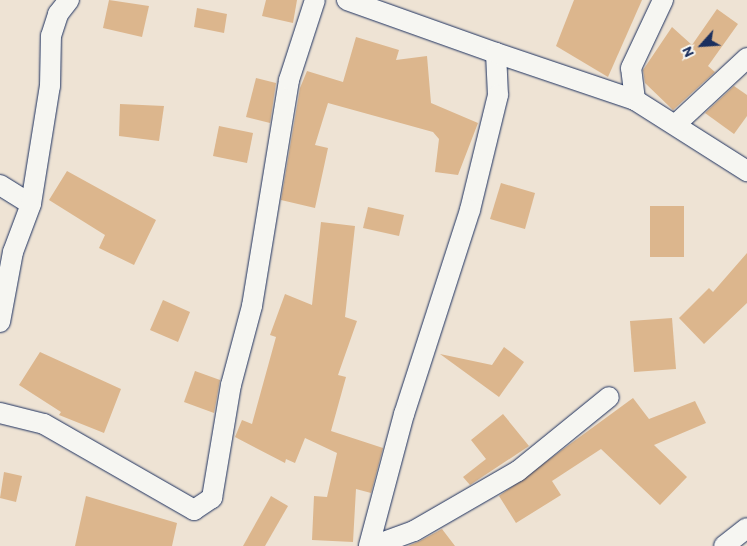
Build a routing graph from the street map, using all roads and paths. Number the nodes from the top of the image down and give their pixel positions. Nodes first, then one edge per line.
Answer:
1 (69, 0) edge
2 (315, 0) edge
3 (348, 0) edge
4 (663, 0) edge
5 (496, 53) junction
6 (747, 58) edge
7 (635, 100) junction
8 (676, 124) junction
9 (747, 171) edge
10 (0, 185) edge
11 (31, 204) junction
12 (0, 322) edge
13 (609, 397) dead end
14 (0, 413) edge
15 (747, 528) edge
16 (371, 546) edge
17 (724, 546) edge

1 - 11 street
2 - 14 street
3 - 5 street
4 - 7 street
5 - 7 street
5 - 16 street
6 - 8 street
7 - 8 street
8 - 9 street
10 - 11 street
11 - 12 street
13 - 16 street
15 - 17 street

